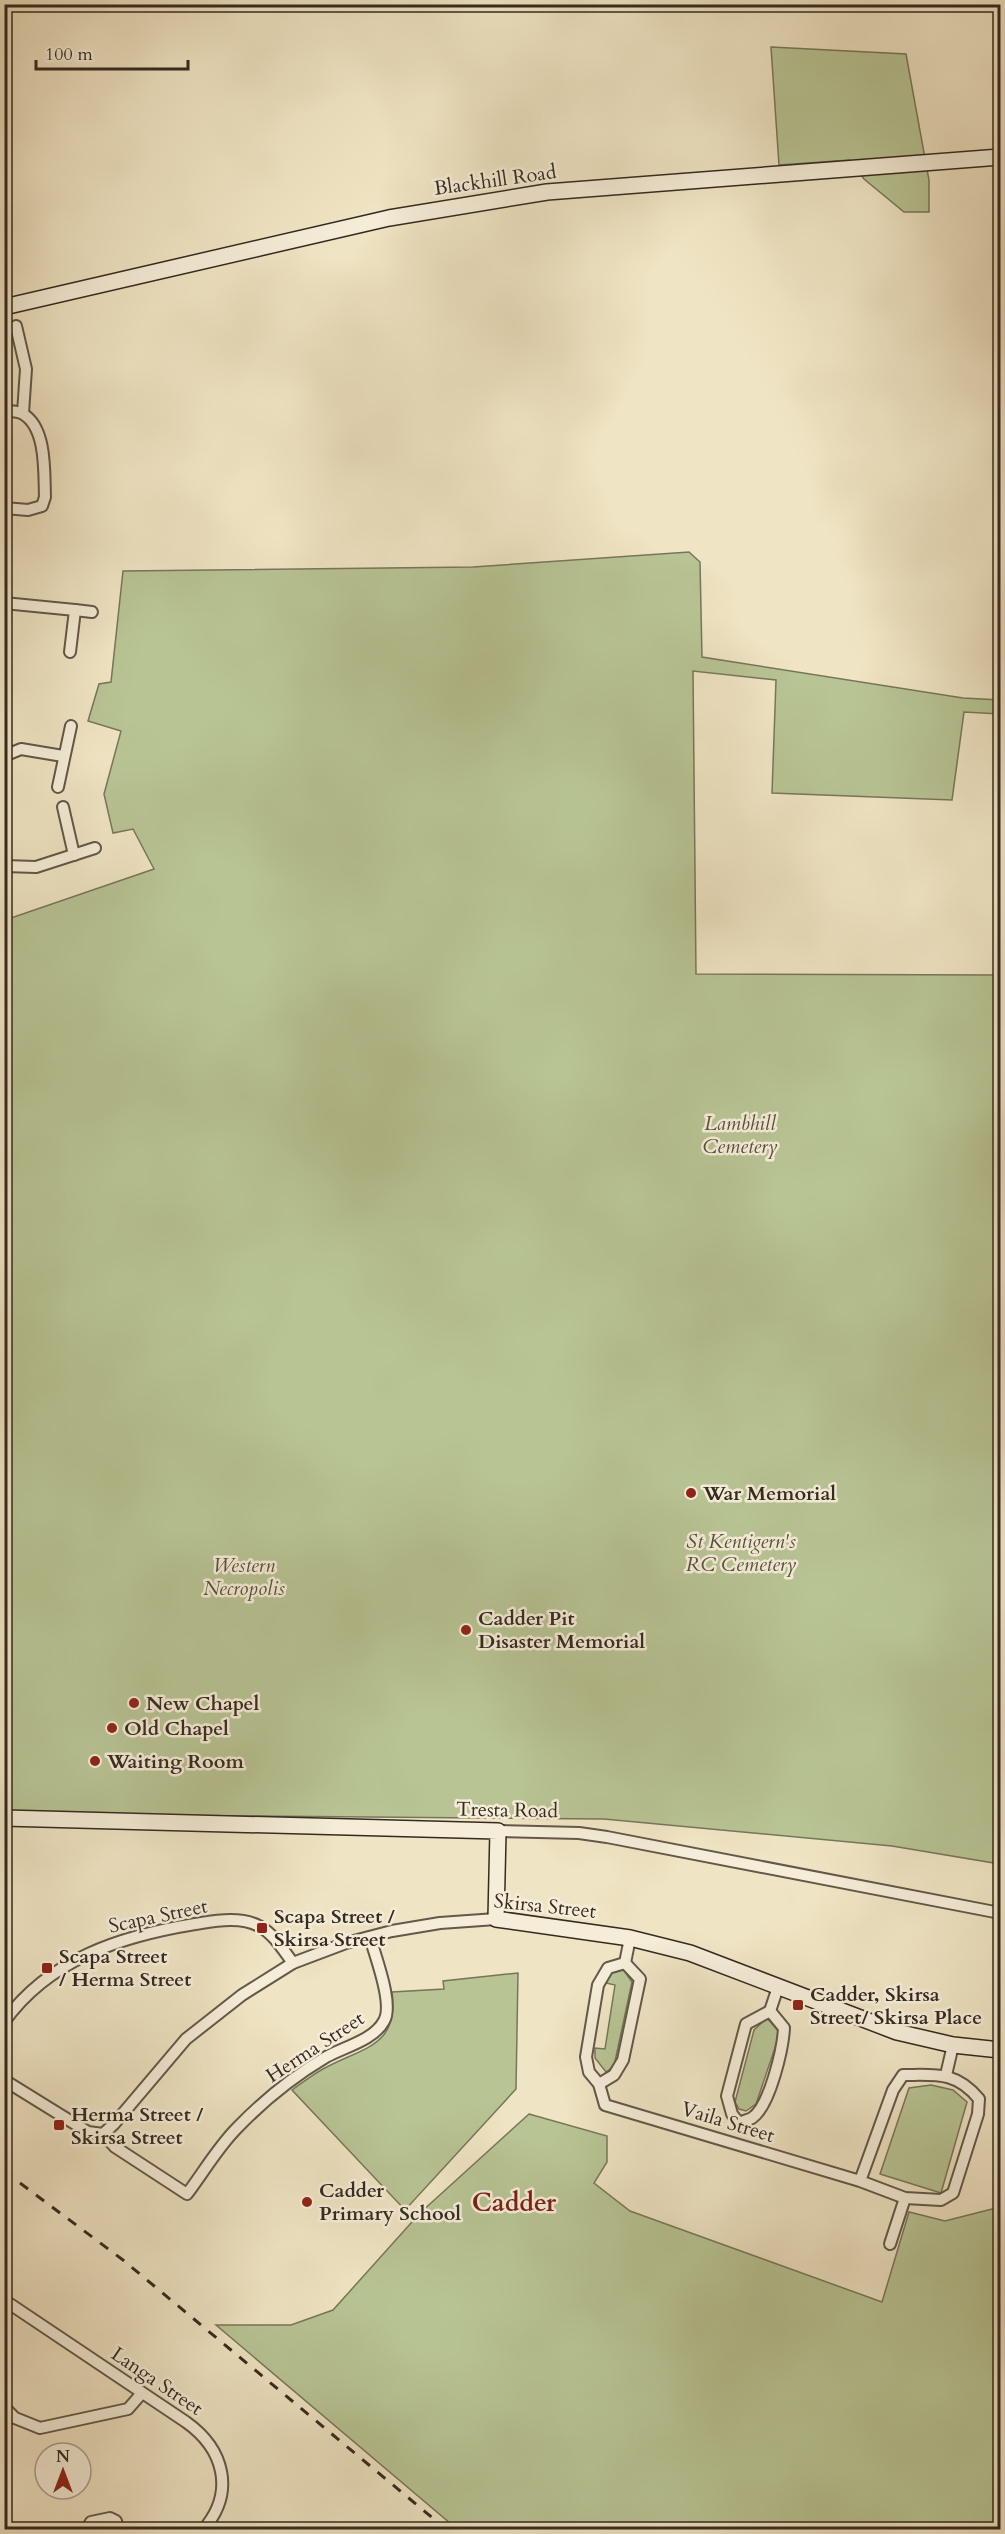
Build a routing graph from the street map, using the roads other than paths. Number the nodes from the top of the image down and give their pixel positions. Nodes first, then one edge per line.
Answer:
1 (1000, 157) edge
2 (4, 307) edge
3 (16, 326) dead end
4 (4, 411) edge
5 (23, 413) junction
6 (4, 508) edge
7 (4, 603) edge
8 (75, 610) junction
9 (92, 612) dead end
10 (70, 652) dead end
11 (71, 726) dead end
12 (4, 756) edge
13 (63, 756) junction
14 (58, 787) dead end
15 (63, 807) dead end
16 (95, 848) dead end
17 (74, 855) junction
18 (4, 866) edge
19 (4, 1818) edge
20 (498, 1831) junction
21 (1000, 1913) edge
22 (496, 1919) junction
23 (370, 1937) junction
24 (630, 1938) junction
25 (293, 1963) junction
26 (625, 1963) junction
27 (778, 1987) junction
28 (770, 2011) junction
29 (4, 2022) edge
30 (954, 2045) junction
31 (1000, 2050) edge
32 (946, 2075) junction
33 (4, 2079) edge
34 (599, 2084) junction
35 (739, 2122) junction
36 (103, 2134) junction
37 (733, 2142) junction
38 (860, 2181) junction
39 (905, 2198) junction
40 (890, 2244) dead end
41 (4, 2300) edge
42 (142, 2392) junction
43 (4, 2407) edge
44 (86, 2529) edge
45 (118, 2529) edge
46 (203, 2529) edge

1 - 2 street, Blackhill Road
3 - 5 street
4 - 5 street
5 - 6 street
7 - 8 street
8 - 9 street
8 - 10 street
11 - 13 street
12 - 13 street
13 - 14 street
15 - 17 street
16 - 17 street
17 - 18 street
19 - 20 street, Tresta Road
20 - 21 street, Tresta Road
20 - 22 street
22 - 23 street, Skirsa Street
22 - 24 street, Skirsa Street
23 - 25 street, Skirsa Street
23 - 36 street, Herma Street
24 - 26 street
24 - 27 street, Skirsa Street
25 - 29 street, Scapa Street
25 - 36 street, Skirsa Street
26 - 34 street
26 - 34 street, Vaila Street
27 - 28 street
27 - 30 street, Skirsa Street
28 - 35 street
28 - 35 street
30 - 31 street, Skirsa Street
30 - 32 street
32 - 38 street
32 - 39 street, Vaila Street
33 - 36 street, Herma Street
34 - 37 street, Vaila Street
35 - 37 street
37 - 38 street, Vaila Street
38 - 39 street, Vaila Street
39 - 40 street
41 - 42 street, Langa Street
42 - 43 street
42 - 46 street, Langa Street
44 - 45 street

